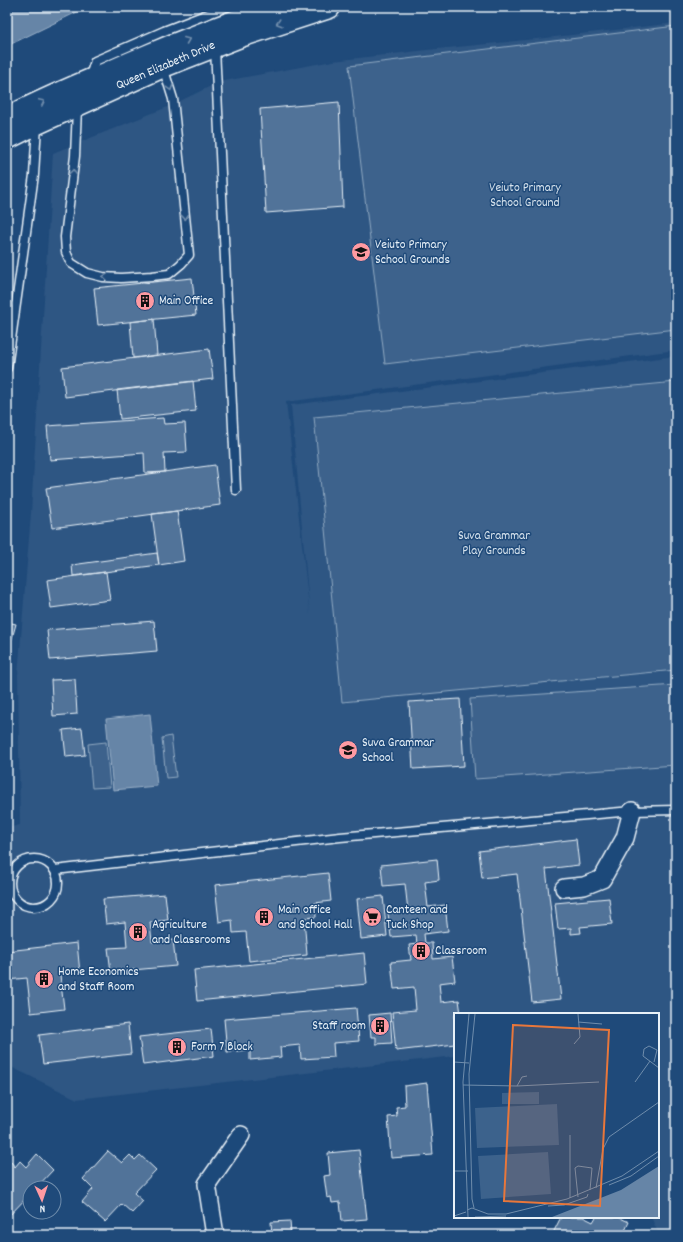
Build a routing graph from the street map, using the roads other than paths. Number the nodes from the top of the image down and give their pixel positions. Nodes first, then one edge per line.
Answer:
1 (226, 7) edge
2 (277, 7) edge
3 (329, 7) edge
4 (214, 46) junction
5 (160, 59) junction
6 (88, 81) junction
7 (77, 105) junction
8 (7, 119) edge
9 (37, 123) junction
10 (7, 138) edge
11 (7, 368) edge
12 (236, 490) dead end
13 (676, 810) edge
14 (632, 811) junction
15 (55, 870) junction
16 (564, 888) dead end
17 (242, 1135) dead end
18 (215, 1235) edge

1 - 6 lane
5 -> 2 main road, Queen Elizabeth Drive
3 -> 4 main road, Queen Elizabeth Drive
4 - 5 main road, Queen Elizabeth Drive
4 - 12 lane
5 - 6 main road, Queen Elizabeth Drive
5 - 7 main road, Queen Elizabeth Drive
5 -> 7 lane
8 -> 6 main road, Queen Elizabeth Drive
7 - 9 main road, Queen Elizabeth Drive
9 - 10 main road, Queen Elizabeth Drive
9 - 11 lane
13 - 14 lane
14 - 15 lane
14 - 16 street
15 - 15 lane
17 - 18 street

